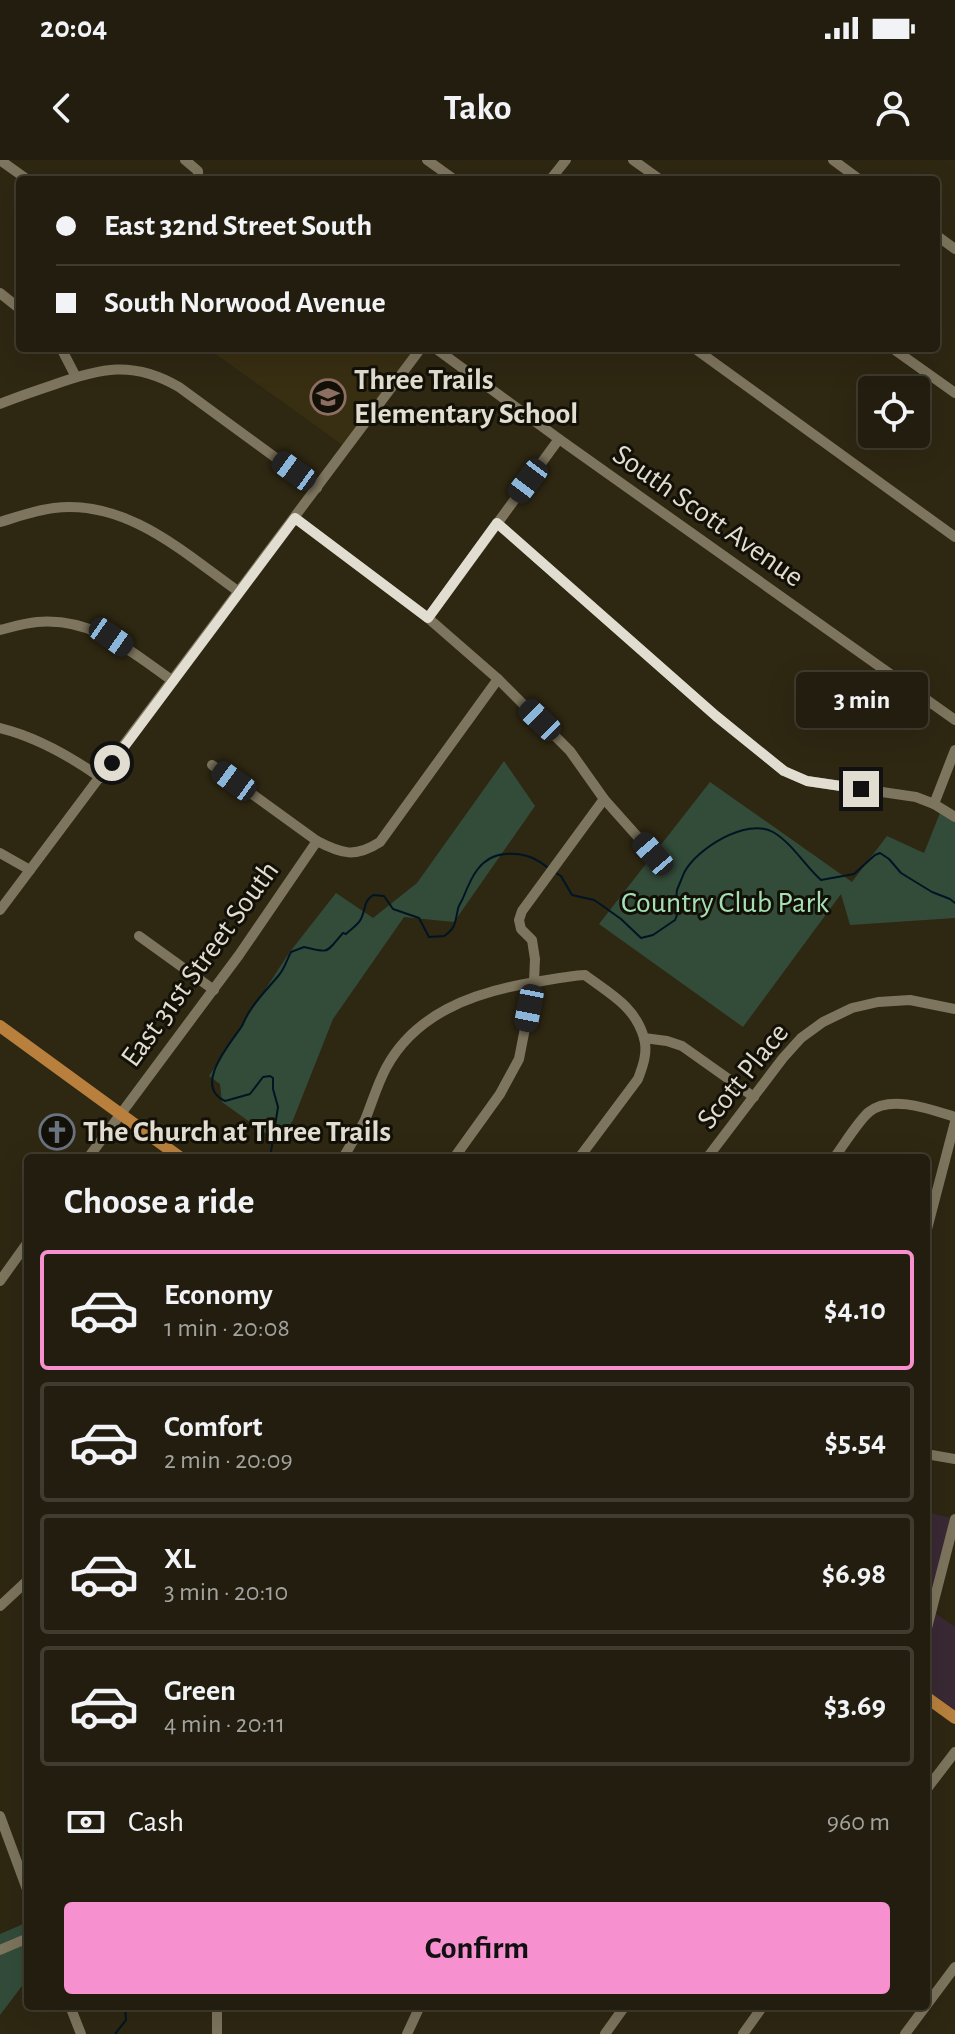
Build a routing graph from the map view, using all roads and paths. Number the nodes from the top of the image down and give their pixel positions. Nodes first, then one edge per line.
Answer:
1 (0, 160) edge
2 (185, 160) edge
3 (427, 160) edge
4 (566, 160) edge
5 (633, 160) edge
6 (833, 160) edge
7 (22, 176) edge
8 (198, 176) edge
9 (449, 176) edge
10 (553, 176) edge
11 (655, 176) edge
12 (855, 176) edge
13 (0, 293) edge
14 (16, 306) edge
15 (63, 352) edge
16 (418, 352) edge
17 (440, 352) edge
18 (700, 352) edge
19 (898, 352) edge
20 (76, 377) junction
21 (955, 393) edge
22 (0, 404) edge
23 (559, 439) junction
24 (317, 488) junction
25 (295, 518) junction
26 (0, 522) edge
27 (497, 523) junction
28 (955, 537) edge
29 (239, 592) junction
30 (428, 618) junction
31 (0, 630) edge
32 (498, 679) junction
33 (173, 681) junction
34 (955, 720) edge
35 (0, 728) edge
36 (955, 750) edge
37 (212, 765) dead end
38 (101, 778) junction
39 (604, 799) junction
40 (934, 804) junction
41 (955, 817) edge
42 (317, 841) junction
43 (0, 853) edge
44 (653, 854) dead end
45 (30, 870) junction
46 (0, 910) edge
47 (139, 936) dead end
48 (534, 982) junction
49 (214, 990) junction
50 (955, 1009) edge
51 (0, 1026) edge
52 (644, 1038) junction
53 (754, 1097) junction
54 (120, 1114) junction
55 (955, 1120) edge
56 (91, 1154) edge
57 (175, 1154) edge
58 (345, 1154) edge
59 (457, 1154) edge
60 (582, 1154) edge
61 (710, 1154) edge
62 (837, 1154) edge
63 (930, 1217) edge
64 (24, 1248) edge
65 (0, 1281) edge
66 (930, 1455) edge
67 (955, 1459) edge
68 (955, 1519) edge
69 (24, 1584) edge
70 (0, 1606) edge
71 (930, 1616) edge
72 (930, 1700) edge
73 (955, 1718) edge
74 (955, 1752) edge
75 (930, 1785) edge
76 (0, 1816) edge
77 (24, 1881) edge
78 (24, 1940) edge
79 (0, 1950) edge
80 (955, 1967) edge
81 (930, 2000) edge
82 (72, 2010) edge
83 (217, 2010) edge
84 (418, 2010) edge
85 (622, 2010) edge
86 (760, 2010) edge
87 (923, 2010) edge
88 (81, 2034) edge
89 (217, 2034) edge
90 (407, 2034) edge
91 (605, 2034) edge
92 (743, 2034) edge
93 (905, 2034) edge

1 - 7 street
2 - 8 street
3 - 9 street
4 - 10 street
5 - 11 street
6 - 12 street
13 - 14 street
15 - 20 street
16 - 24 street
17 - 23 street, South Scott Avenue
18 - 28 street
19 - 21 street
20 - 22 street
20 - 24 street
23 - 27 street
23 - 34 street, South Scott Avenue
24 - 25 street
25 - 29 street
25 - 30 street
26 - 29 street
27 - 30 street
27 - 40 street
29 - 33 street
30 - 32 street
31 - 33 street
32 - 39 street
32 - 42 street
33 - 38 street
35 - 38 street
36 - 40 street
37 - 42 street
38 - 45 street
39 - 44 street
39 - 48 street
40 - 41 street
42 - 49 street, East 31st Street South
43 - 45 street
45 - 46 street
47 - 49 street
48 - 52 street
48 - 58 street
48 - 59 street
49 - 54 street, East 31st Street South
50 - 53 street, Scott Place
51 - 54 main road
52 - 53 street
52 - 60 street
53 - 61 street, Scott Place
54 - 56 street, East 31st Street South
54 - 57 main road
55 - 62 street
55 - 63 street
64 - 65 street
66 - 67 street
68 - 71 street
69 - 70 street
72 - 73 main road
74 - 75 street
76 - 77 street
78 - 79 street
80 - 81 street
82 - 88 street
83 - 89 street
84 - 90 street
85 - 91 street
86 - 92 street
87 - 93 street

